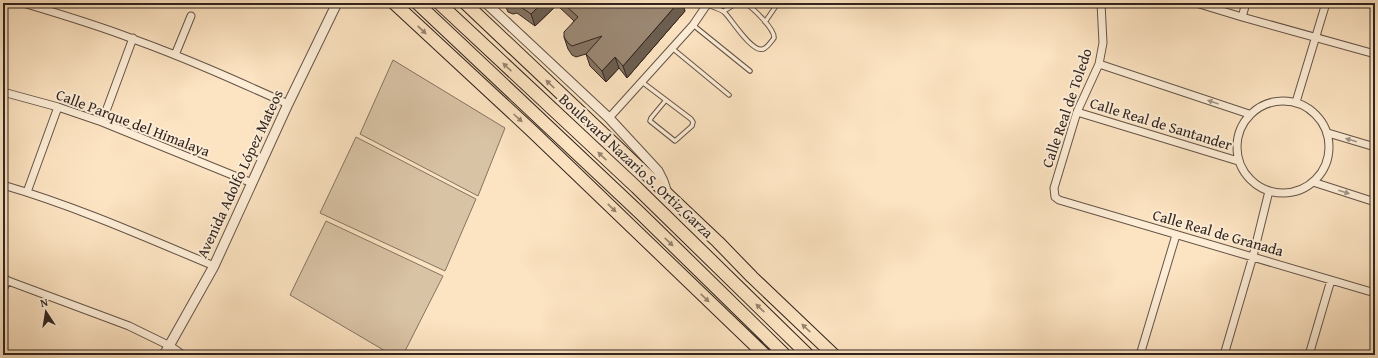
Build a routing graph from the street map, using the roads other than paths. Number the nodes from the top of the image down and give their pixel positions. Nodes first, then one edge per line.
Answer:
1 (23, 3) edge
2 (337, 3) edge
3 (394, 3) edge
4 (417, 3) edge
5 (439, 3) edge
6 (465, 3) edge
7 (486, 3) edge
8 (737, 3) edge
9 (745, 3) edge
10 (778, 3) edge
11 (1101, 3) edge
12 (1196, 3) edge
13 (1246, 3) edge
14 (1326, 3) edge
15 (708, 4) edge
16 (724, 11) junction
17 (191, 16) dead end
18 (1242, 17) junction
19 (765, 22) junction
20 (693, 25) junction
21 (1316, 37) junction
22 (133, 38) junction
23 (672, 48) junction
24 (1375, 54) edge
25 (175, 55) junction
26 (1099, 64) junction
27 (750, 70) dead end
28 (642, 81) junction
29 (3, 92) edge
30 (729, 96) dead end
31 (666, 100) junction
32 (1296, 102) junction
33 (288, 104) junction
34 (58, 107) junction
35 (1077, 112) junction
36 (1250, 114) junction
37 (609, 118) junction
38 (102, 122) junction
39 (533, 132) junction
40 (1328, 133) junction
41 (564, 141) junction
42 (1375, 147) edge
43 (1238, 161) junction
44 (1313, 182) junction
45 (252, 183) junction
46 (3, 185) edge
47 (636, 187) junction
48 (27, 192) junction
49 (1269, 192) junction
50 (667, 194) junction
51 (1055, 197) joint
52 (1375, 202) edge
53 (1176, 235) junction
54 (1253, 256) junction
55 (214, 266) junction
56 (752, 277) junction
57 (5, 279) edge
58 (1331, 280) junction
59 (3, 290) edge
60 (1375, 293) edge
61 (170, 346) junction
62 (164, 355) edge
63 (183, 355) edge
64 (765, 355) edge
65 (785, 355) edge
66 (808, 355) edge
67 (834, 355) edge
68 (1140, 355) edge
69 (1224, 355) edge
70 (1309, 355) edge

1 - 22 street
2 - 33 street, Avenida Adolfo López Mateos
3 -> 39 highway
4 - 41 highway, Boulevard Nazario S. Ortiz Garza
47 -> 5 highway, Boulevard Nazario S. Ortiz Garza
50 -> 6 highway
7 - 37 street
8 - 16 lane
9 - 19 lane
10 - 19 lane
11 - 26 street, Calle Real de Toledo
12 - 18 street
13 - 18 street
14 - 21 street
15 - 16 lane
15 - 20 street
16 - 19 lane
17 - 25 street
18 - 21 street
20 - 23 street
20 - 27 lane
21 - 24 street
21 - 32 street
22 - 25 street
22 - 38 street
23 - 28 street
23 - 30 lane
25 - 33 street
26 - 35 street, Calle Real de Toledo
36 -> 26 street
28 - 31 lane
28 - 37 street
29 - 34 street, Calle Parque del Himalaya
31 - 31 lane
32 - 36 street
32 - 40 street
33 - 45 street, Avenida Adolfo López Mateos
34 - 38 street, Calle Parque del Himalaya
34 - 48 street
35 - 43 street, Calle Real de Santander
35 - 51 street, Calle Real de Toledo
36 - 43 street
37 - 50 street
38 - 45 street, Calle Parque del Himalaya
39 - 41 highway
39 -> 64 highway
42 -> 40 street
40 - 44 street
41 -> 65 highway, Boulevard Nazario S. Ortiz Garza
43 - 49 street
44 - 49 street
44 -> 52 street
45 - 55 street, Avenida Adolfo López Mateos
46 - 48 street
47 - 56 highway
66 -> 47 highway, Boulevard Nazario S. Ortiz Garza
48 - 55 street
49 - 54 street
50 - 56 highway
51 - 53 street, Calle Real de Granada
53 - 54 street, Calle Real de Granada
53 - 68 street
54 - 58 street, Calle Real de Granada
54 - 69 street
55 - 61 street, Avenida Adolfo López Mateos
67 -> 56 highway
57 - 59 street
57 - 61 street
58 - 60 street, Calle Real de Granada
58 - 70 street
61 - 62 street, Avenida Adolfo López Mateos
61 - 63 street

